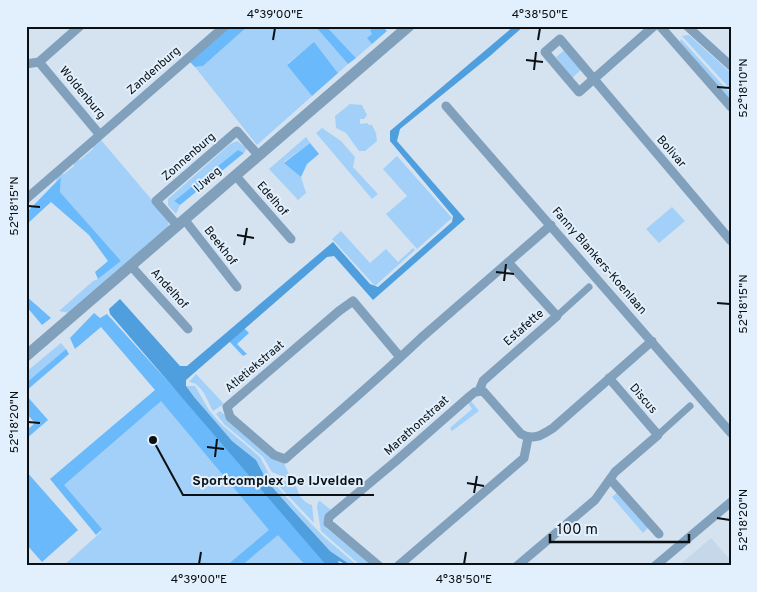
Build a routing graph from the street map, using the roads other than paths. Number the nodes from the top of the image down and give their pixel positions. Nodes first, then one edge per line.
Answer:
1 (80, 26) edge
2 (226, 26) edge
3 (410, 26) edge
4 (654, 26) edge
5 (660, 26) edge
6 (686, 26) edge
7 (672, 38) junction
8 (39, 62) junction
9 (26, 64) edge
10 (731, 66) edge
11 (594, 79) junction
12 (446, 106) dead end
13 (731, 107) edge
14 (100, 135) junction
15 (258, 155) junction
16 (235, 175) junction
17 (26, 199) edge
18 (180, 222) junction
19 (551, 225) junction
20 (291, 239) dead end
21 (731, 241) edge
22 (508, 262) junction
23 (130, 266) junction
24 (589, 287) dead end
25 (237, 288) dead end
26 (556, 316) junction
27 (188, 329) dead end
28 (652, 341) junction
29 (26, 356) edge
30 (400, 358) junction
31 (609, 378) junction
32 (479, 391) junction
33 (690, 406) dead end
34 (731, 433) edge
35 (658, 435) junction
36 (528, 438) junction
37 (610, 479) junction
38 (731, 502) edge
39 (659, 534) dead end
40 (379, 566) edge
41 (398, 566) edge
42 (517, 566) edge
43 (655, 566) edge

1 - 8 street
2 - 14 street, Zandenburg
3 - 15 street, IJweg
4 - 11 street
5 - 7 street
6 - 7 street
6 - 10 street
7 - 13 street
8 - 9 street
8 - 14 street, Woldenburg
11 - 11 street, Bolivar
11 - 21 street, Bolivar
12 - 19 street, Fanny Blankers-Koenlaan
14 - 17 street, Woldenburg
15 - 16 street, IJweg
15 - 18 street, Zonnenburg
16 - 18 street, IJweg
16 - 20 street, Edelhof
18 - 23 street, IJweg
18 - 25 street, Beekhof
19 - 22 street, Atletiekstraat
19 - 28 street, Fanny Blankers-Koenlaan
22 - 26 street
22 - 30 street, Atletiekstraat
23 - 27 street, Andelhof
23 - 29 street, IJweg
24 - 26 street, Estafette
26 - 32 street, Estafette
28 - 31 street
28 - 34 street, Fanny Blankers-Koenlaan
30 - 30 street, Atletiekstraat
31 - 35 street, Discus
31 - 36 street
32 - 36 street
32 - 40 street, Marathonstraat
33 - 35 street, Discus
35 - 37 street, Discus
36 - 41 street
37 - 39 street
37 - 42 street, Discus
38 - 43 street

